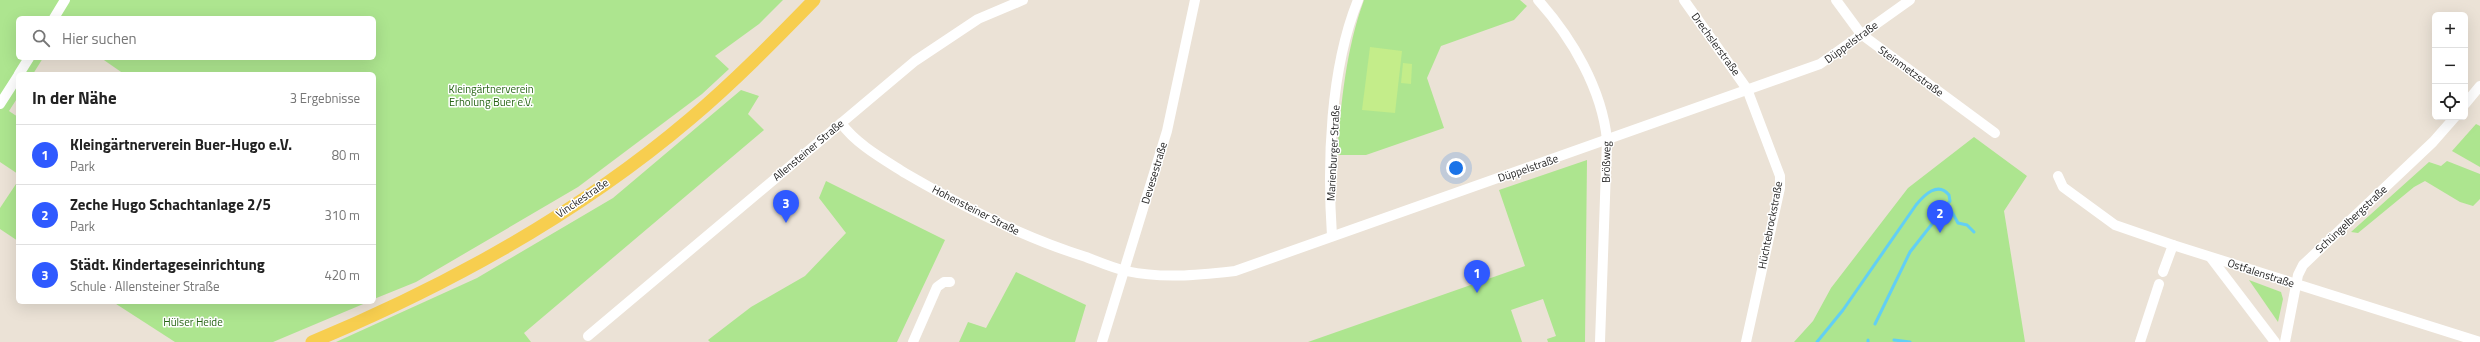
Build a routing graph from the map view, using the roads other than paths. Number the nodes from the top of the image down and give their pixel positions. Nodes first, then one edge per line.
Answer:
1 (65, 0) edge
2 (814, 0) edge
3 (1024, 0) edge
4 (1195, 0) edge
5 (1358, 0) edge
6 (1538, 0) edge
7 (1684, 0) edge
8 (1836, 0) edge
9 (1910, 0) edge
10 (55, 16) edge
11 (1861, 34) junction
12 (29, 60) edge
13 (21, 72) edge
14 (16, 80) edge
15 (2480, 86) edge
16 (1747, 89) junction
17 (2468, 100) edge
18 (0, 104) edge
19 (2452, 120) edge
20 (841, 123) junction
21 (1995, 133) dead end
22 (1607, 140) junction
23 (2058, 176) dead end
24 (1332, 236) junction
25 (2173, 246) junction
26 (2211, 258) junction
27 (1125, 270) junction
28 (2163, 272) dead end
29 (950, 282) dead end
30 (2159, 284) dead end
31 (2296, 284) junction
32 (588, 336) dead end
33 (312, 342) edge
34 (913, 342) edge
35 (1102, 342) edge
36 (1600, 342) edge
37 (1746, 342) edge
38 (2140, 342) edge
39 (2275, 342) edge
40 (2285, 342) edge
41 (2480, 342) edge

1 - 10 street
2 - 33 main road, Vinckestraße
3 - 20 street, Allensteiner Straße
4 - 27 street, Devesestraße
5 - 24 street, Marienburger Straße
6 - 22 street, Brößweg
7 - 16 street, Drechslerstraße
8 - 11 street, Steinmetzstraße
9 - 11 street, Düppelstraße
11 - 16 street, Düppelstraße
11 - 21 street, Steinmetzstraße
12 - 13 street
14 - 18 street
15 - 17 street
16 - 22 street, Düppelstraße
16 - 37 street, Hüchtebrockstraße
19 - 31 street, Schüngelbergstraße
20 - 27 street, Hohensteiner Straße
20 - 32 street, Allensteiner Straße
22 - 24 street, Düppelstraße
22 - 36 street, Brößweg
23 - 25 street, Ostfalenstraße
24 - 27 street, Düppelstraße
25 - 26 street, Ostfalenstraße
25 - 28 street
26 - 31 street, Ostfalenstraße
26 - 39 street
27 - 35 street, Devesestraße
29 - 34 street
30 - 38 street
31 - 40 street, Schüngelbergstraße
31 - 41 street, Ostfalenstraße

